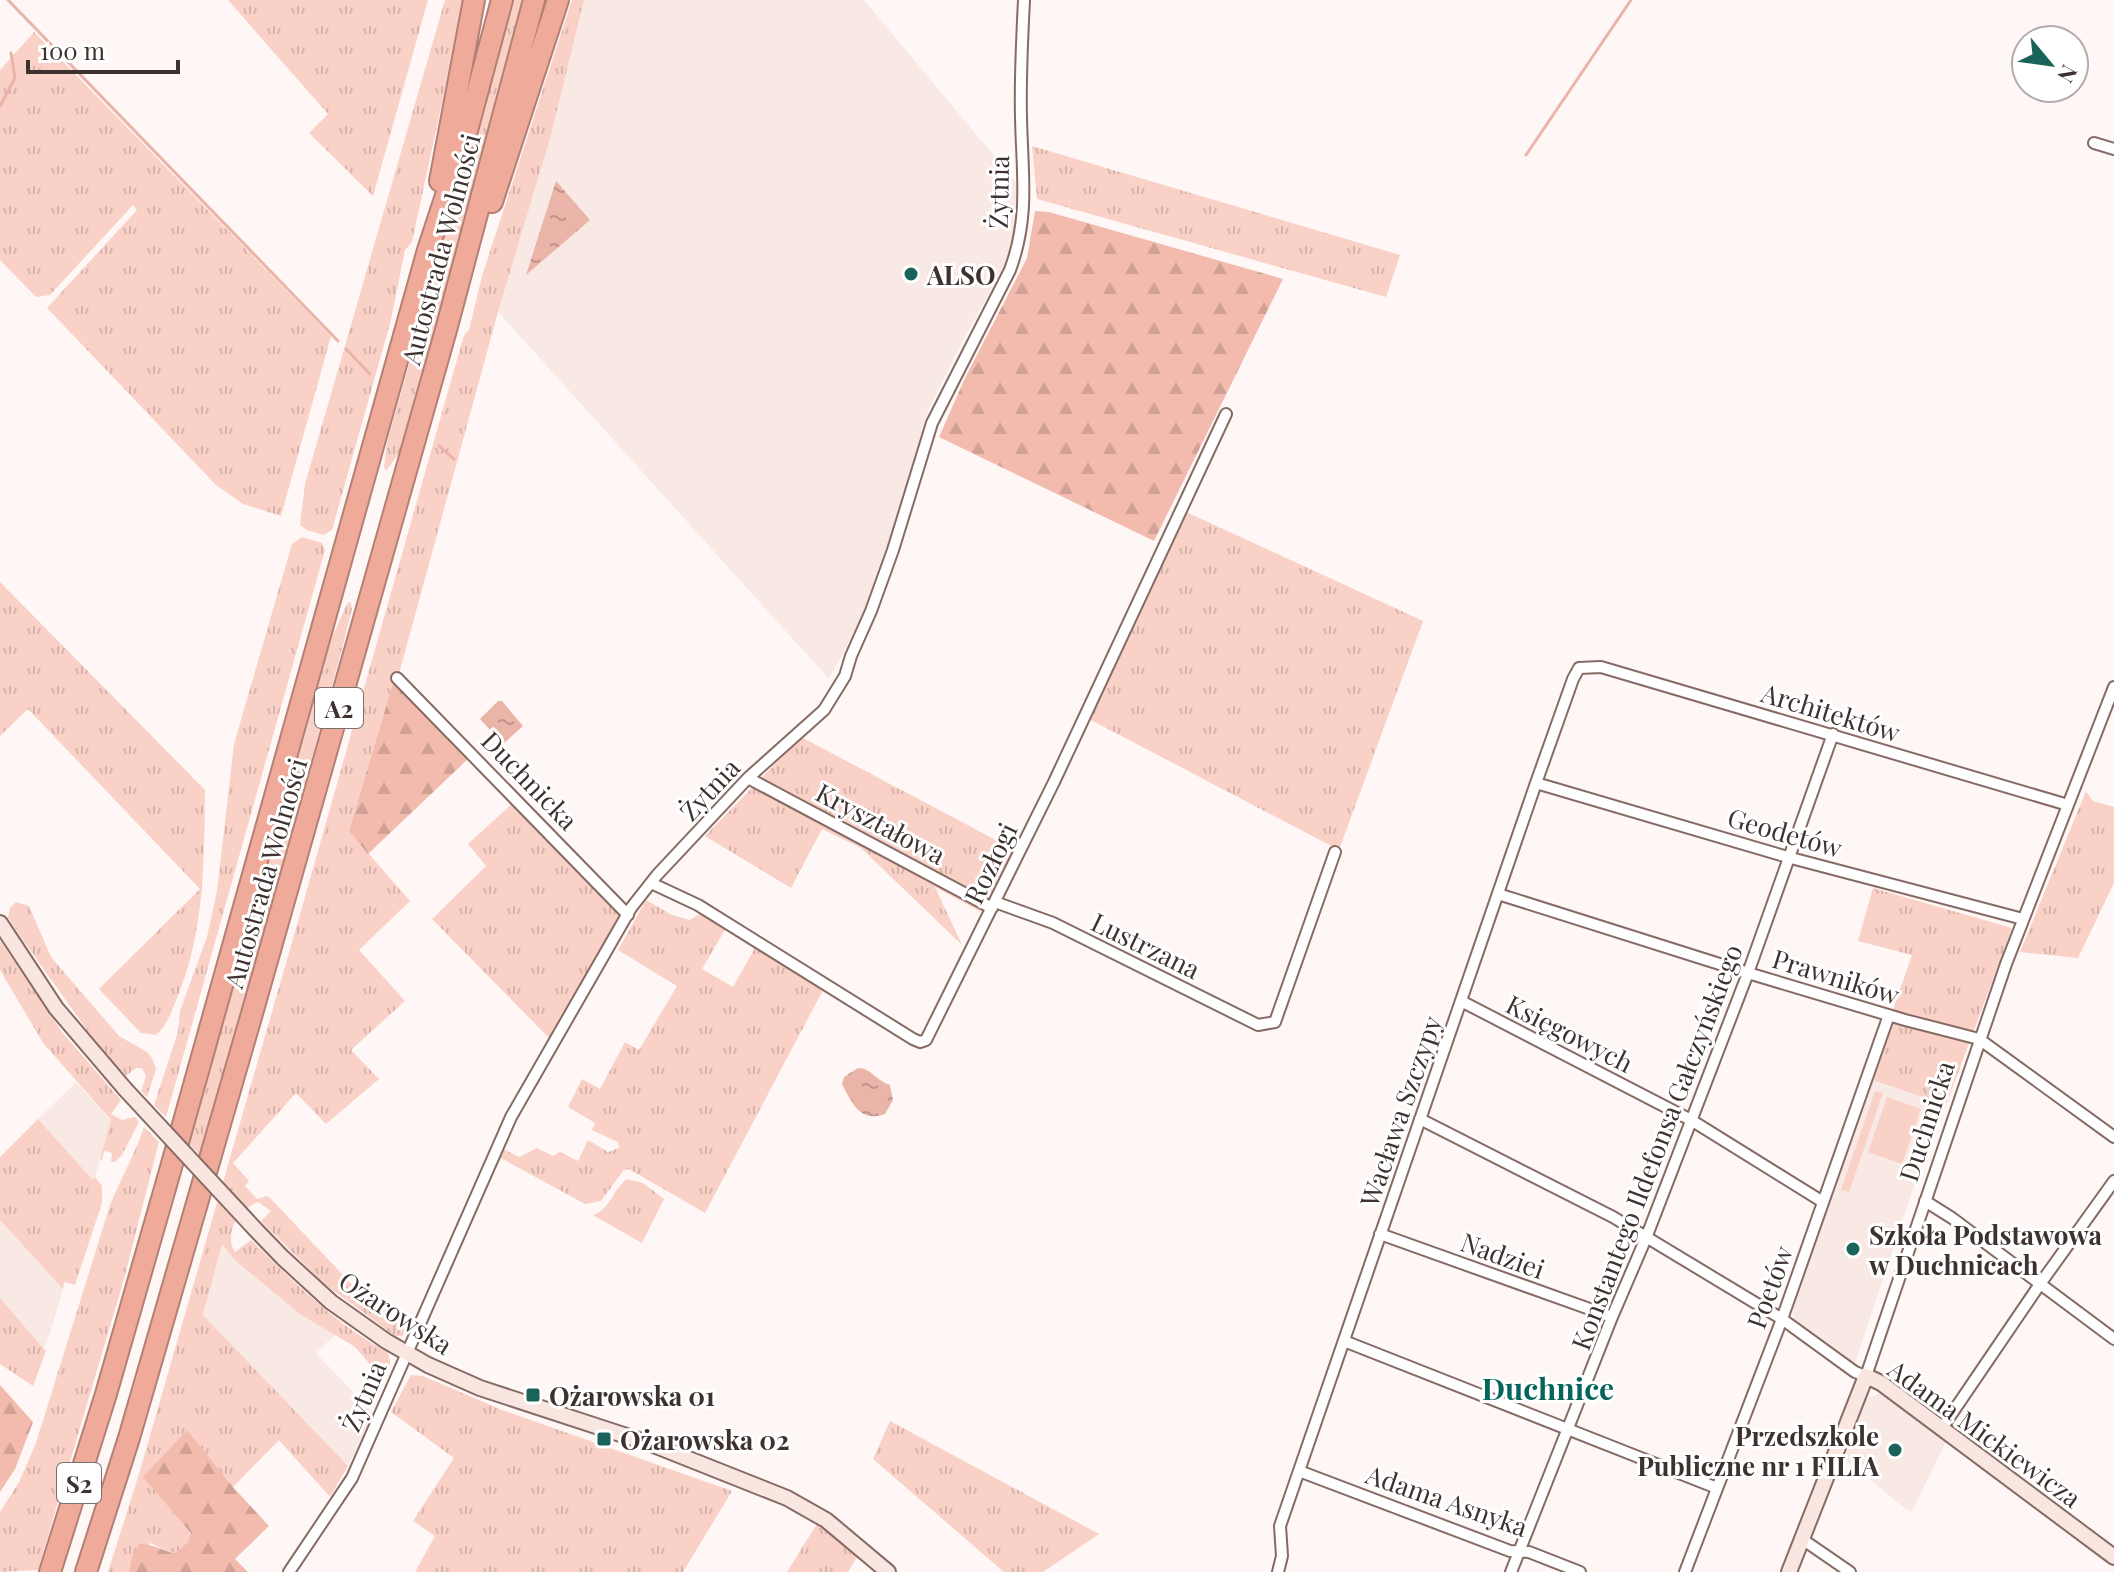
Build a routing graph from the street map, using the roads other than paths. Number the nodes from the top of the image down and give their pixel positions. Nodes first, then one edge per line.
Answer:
1 (474, 0) edge
2 (502, 0) edge
3 (534, 0) edge
4 (558, 0) edge
5 (1024, 0) edge
6 (2094, 143) dead end
7 (2114, 149) edge
8 (428, 250) junction
9 (446, 330) junction
10 (1226, 414) dead end
11 (1579, 668) joint
12 (397, 678) dead end
13 (2114, 687) edge
14 (1833, 734) junction
15 (748, 778) junction
16 (1536, 783) junction
17 (2068, 805) junction
18 (1335, 852) dead end
19 (1791, 858) junction
20 (651, 883) junction
21 (1498, 894) junction
22 (994, 905) junction
23 (628, 915) junction
24 (2023, 919) junction
25 (0, 923) edge
26 (1748, 973) junction
27 (1461, 1001) junction
28 (1889, 1015) junction
29 (1979, 1039) junction
30 (1420, 1119) junction
31 (1691, 1120) junction
32 (2114, 1137) edge
33 (2114, 1181) edge
34 (1925, 1201) junction
35 (1823, 1202) junction
36 (1380, 1234) junction
37 (1646, 1238) junction
38 (2040, 1284) junction
39 (1612, 1317) junction
40 (1782, 1319) junction
41 (2114, 1339) edge
42 (1344, 1341) junction
43 (405, 1353) junction
44 (1866, 1376) junction
45 (106, 1394) joint
46 (1942, 1428) junction
47 (1569, 1430) junction
48 (1299, 1471) junction
49 (1717, 1488) junction
50 (1802, 1539) junction
51 (1520, 1551) junction
52 (2114, 1557) edge
53 (50, 1572) edge
54 (86, 1572) edge
55 (289, 1572) edge
56 (888, 1572) edge
57 (1278, 1572) edge
58 (1511, 1572) edge
59 (1580, 1572) edge
60 (1685, 1572) edge
61 (1789, 1572) edge
62 (1850, 1572) edge

1 - 8 highway
2 - 8 highway, Autostrada Wolności / A2
3 - 9 highway, Autostrada Wolności / A2
4 - 9 highway
5 - 15 street, Żytnia
6 - 7 street
8 - 45 highway, Autostrada Wolności / A2
9 - 54 highway, Autostrada Wolności / A2
10 - 22 street, Rozłogi
11 - 14 street, Architektów
11 - 16 street, Wacława Szczypy
12 - 23 street, Duchnicka
13 - 17 street, Duchnicka
14 - 17 street, Architektów
14 - 19 street, Konstantego Ildefonsa Gałczyńskiego
15 - 20 street, Żytnia
15 - 22 street, Kryształowa
16 - 19 street, Geodetów
16 - 21 street, Wacława Szczypy
17 - 24 street, Duchnicka
18 - 22 street, Lustrzana
19 - 24 street, Geodetów
19 - 26 street, Konstantego Ildefonsa Gałczyńskiego
20 - 22 street, Rozłogi
20 - 23 street, Żytnia
21 - 26 street, Prawników
21 - 27 street, Wacława Szczypy
23 - 43 street, Żytnia
24 - 29 street, Duchnicka
25 - 43 main road, Ożarowska, bridge
26 - 28 street, Prawników
26 - 31 street, Konstantego Ildefonsa Gałczyńskiego
27 - 30 street, Wacława Szczypy
27 - 31 street, Księgowych
28 - 29 street, Prawników
28 - 35 street, Poetów
29 - 32 street
29 - 34 street, Duchnicka
30 - 36 street, Wacława Szczypy
30 - 37 street
31 - 35 street, Księgowych
31 - 37 street, Konstantego Ildefonsa Gałczyńskiego
33 - 38 street
34 - 38 street
34 - 44 street, Duchnicka
35 - 40 street, Poetów
36 - 39 street, Nadziei
36 - 42 street, Wacława Szczypy
37 - 39 street, Konstantego Ildefonsa Gałczyńskiego
37 - 40 street
38 - 41 street
38 - 46 street
39 - 47 street, Konstantego Ildefonsa Gałczyńskiego
40 - 44 street
40 - 49 street, Poetów
42 - 47 street
42 - 48 street, Wacława Szczypy
43 - 55 street, Żytnia
43 - 56 main road, Ożarowska
44 - 46 main road, Adama Mickiewicza
44 - 50 main road, Duchnicka
45 - 53 highway, S2
46 - 52 main road, Adama Mickiewicza
47 - 49 street
47 - 51 street, Konstantego Ildefonsa Gałczyńskiego
48 - 51 street, Adama Asnyka
48 - 57 street, Wacława Szczypy
49 - 60 street, Poetów
50 - 61 main road, Duchnicka
50 - 62 street
51 - 58 street, Konstantego Ildefonsa Gałczyńskiego
51 - 59 street, Adama Asnyka

